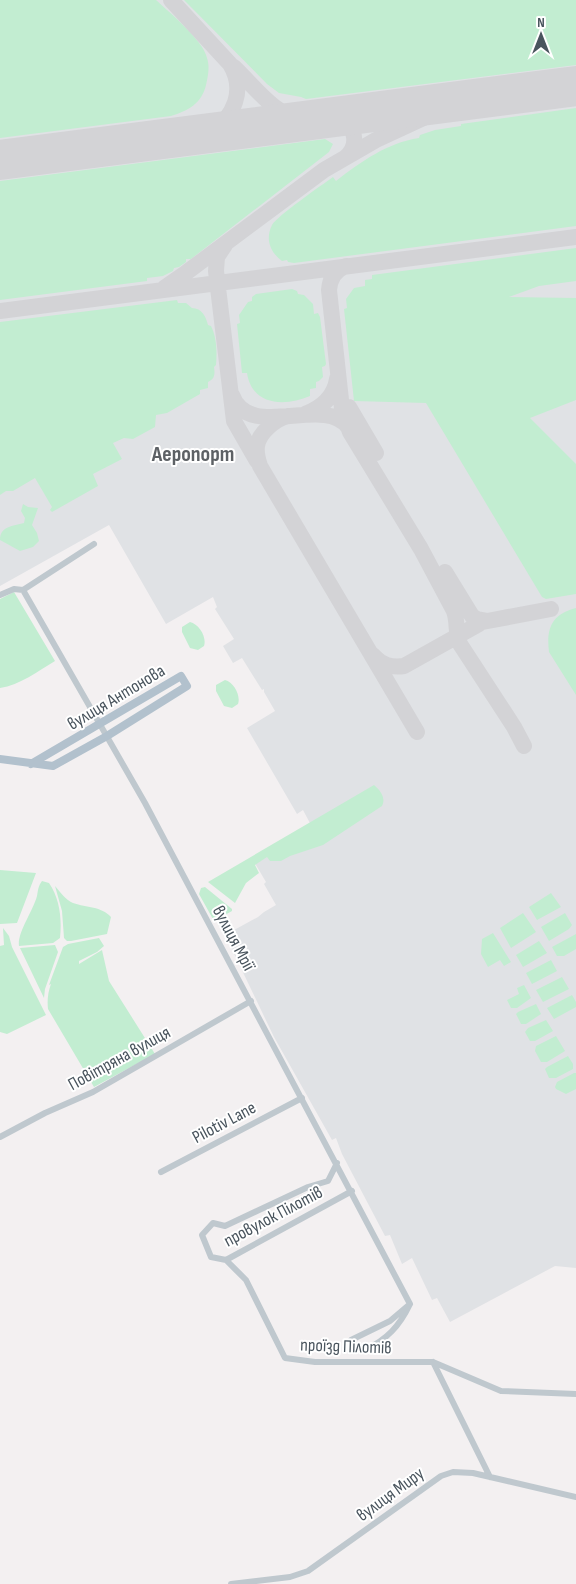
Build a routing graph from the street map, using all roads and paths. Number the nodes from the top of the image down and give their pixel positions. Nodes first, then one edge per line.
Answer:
1 (94, 544) dead end
2 (23, 590) junction
3 (0, 595) edge
4 (100, 724) junction
5 (107, 736) junction
6 (0, 759) edge
7 (31, 764) junction
8 (251, 1001) junction
9 (302, 1098) junction
10 (0, 1137) edge
11 (337, 1163) junction
12 (161, 1172) dead end
13 (352, 1191) junction
14 (226, 1260) junction
15 (410, 1304) junction
16 (433, 1362) junction
17 (576, 1394) edge
18 (490, 1477) junction
19 (576, 1496) edge
20 (231, 1584) edge

1 - 2 street
2 - 3 street
2 - 4 street, вулиця Мрії
4 - 5 street, вулиця Мрії
4 - 5 main road, вулиця Антонова
4 - 7 main road, вулиця Антонова
5 - 7 main road, вулиця Антонова
5 - 8 street, вулиця Мрії
6 - 7 main road, вулиця Антонова
8 - 9 street, вулиця Мрії
8 - 10 street, Повітряна вулиця
9 - 11 street, вулиця Мрії
9 - 12 street, Pilotiv Lane
11 - 13 street, вулиця Мрії
11 - 14 street, провулок Пілотів
13 - 14 street, провулок Пілотів
13 - 15 street, вулиця Мрії
14 - 16 street, проїзд Пілотів
15 - 15 street
16 - 17 street, проїзд Пілотів
16 - 18 street
18 - 19 street, вулиця Миру
18 - 20 street, вулиця Миру

